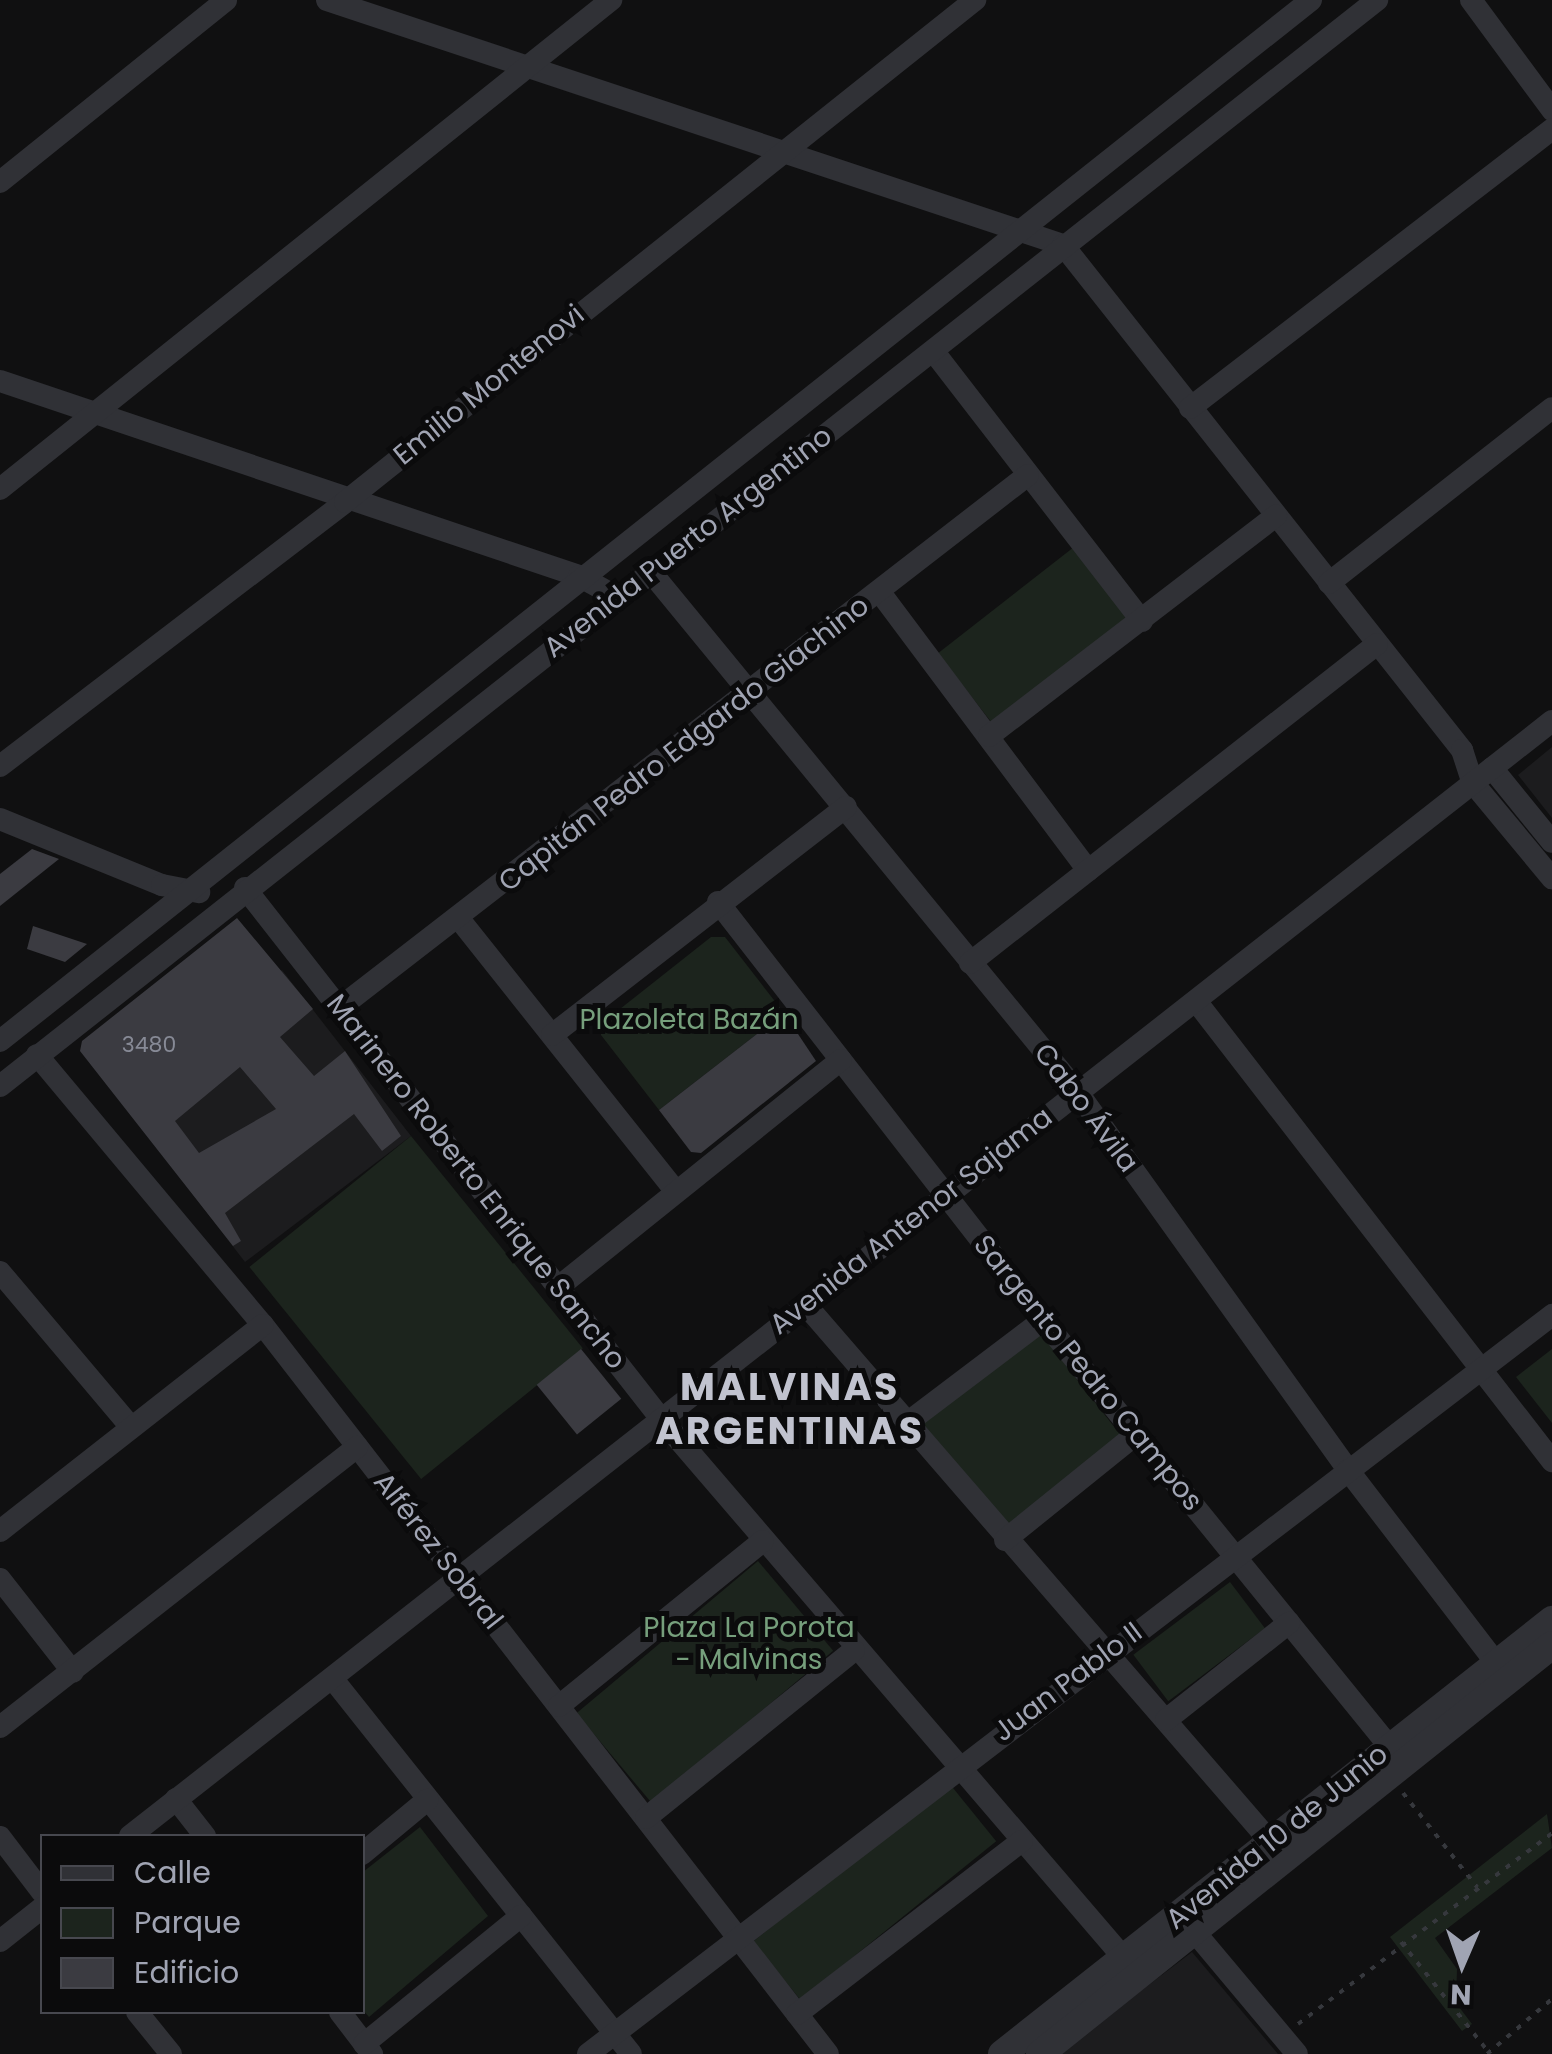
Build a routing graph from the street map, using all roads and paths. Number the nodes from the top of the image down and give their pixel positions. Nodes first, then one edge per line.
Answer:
1 (226, 0) edge
2 (327, 0) edge
3 (611, 0) edge
4 (975, 0) edge
5 (1311, 0) edge
6 (1376, 0) edge
7 (1472, 0) edge
8 (520, 68) junction
9 (1552, 110) edge
10 (1552, 129) edge
11 (779, 150) junction
12 (0, 182) edge
13 (1020, 235) junction
14 (1063, 245) junction
15 (934, 352) junction
16 (0, 381) edge
17 (1190, 408) junction
18 (1552, 408) edge
19 (93, 414) junction
20 (1028, 475) junction
21 (0, 489) edge
22 (344, 502) junction
23 (1276, 516) junction
24 (650, 571) junction
25 (584, 579) junction
26 (1330, 584) junction
27 (879, 592) junction
28 (617, 597) junction
29 (1142, 621) junction
30 (1377, 644) junction
31 (746, 690) junction
32 (1552, 720) edge
33 (990, 736) junction
34 (0, 766) edge
35 (1492, 768) junction
36 (1473, 783) junction
37 (846, 808) junction
38 (0, 818) edge
39 (1552, 842) edge
40 (1088, 870) junction
41 (1552, 878) edge
42 (246, 888) junction
43 (190, 890) junction
44 (718, 902) junction
45 (217, 912) junction
46 (460, 920) junction
47 (970, 963) junction
48 (1196, 1001) junction
49 (338, 1009) junction
50 (552, 1036) junction
51 (0, 1041) edge
52 (37, 1056) junction
53 (842, 1060) junction
54 (0, 1086) edge
55 (1076, 1090) junction
56 (676, 1192) junction
57 (945, 1194) junction
58 (2, 1280) edge
59 (561, 1286) junction
60 (805, 1304) junction
61 (1552, 1315) edge
62 (1044, 1320) junction
63 (263, 1325) junction
64 (1483, 1368) junction
65 (662, 1420) junction
66 (907, 1423) junction
67 (130, 1426) junction
68 (1136, 1435) junction
69 (356, 1447) junction
70 (1552, 1460) edge
71 (1348, 1470) junction
72 (0, 1531) edge
73 (1005, 1540) junction
74 (762, 1541) junction
75 (1236, 1556) junction
76 (458, 1578) junction
77 (0, 1579) edge
78 (1552, 1620) edge
79 (1290, 1623) junction
80 (1552, 1645) edge
81 (854, 1650) junction
82 (1108, 1653) junction
83 (1497, 1664) junction
84 (73, 1672) junction
85 (332, 1678) junction
86 (559, 1706) junction
87 (1166, 1720) junction
88 (0, 1728) edge
89 (1389, 1760) junction
90 (958, 1766) junction
91 (176, 1799) junction
92 (427, 1800) junction
93 (646, 1818) junction
94 (1552, 1833) edge
95 (132, 1834) edge
96 (203, 1834) edge
97 (0, 1838) edge
98 (1269, 1840) junction
99 (1022, 1841) junction
100 (365, 1852) edge
101 (1477, 1887) junction
102 (40, 1889) edge
103 (40, 1910) edge
104 (521, 1916) junction
105 (1188, 1923) junction
106 (740, 1938) junction
107 (0, 1941) edge
108 (1401, 1942) junction
109 (1132, 1967) junction
110 (1552, 1998) edge
111 (139, 2014) edge
112 (342, 2014) edge
113 (797, 2014) junction
114 (614, 2033) junction
115 (1290, 2045) edge
116 (368, 2049) edge
117 (171, 2054) edge
118 (588, 2054) edge
119 (632, 2054) edge
120 (828, 2054) edge
121 (1002, 2054) edge
122 (1040, 2054) edge
123 (1489, 2054) edge

1 - 12 street
2 - 8 street
3 - 8 street
4 - 11 street, Emilio Montenovi
5 - 13 street, Avenida Puerto Argentino
6 - 14 street, Avenida Puerto Argentino
7 - 9 street
8 - 11 street
8 - 19 street
10 - 17 street
11 - 13 street
11 - 22 street, Emilio Montenovi
13 - 14 street
13 - 25 street, Avenida Puerto Argentino
14 - 15 street, Avenida Puerto Argentino
14 - 17 street
15 - 20 street
15 - 24 street, Avenida Puerto Argentino
16 - 19 street
17 - 23 street
18 - 26 street
19 - 21 street
19 - 22 street
20 - 27 street, Capitán Pedro Edgardo Giachino
20 - 29 street
22 - 25 street
22 - 34 street, Emilio Montenovi
23 - 26 street
23 - 29 street
24 - 28 street, Avenida Puerto Argentino
24 - 31 street, Cabo Ávila
25 - 28 street
25 - 43 street, Avenida Puerto Argentino
26 - 30 street
27 - 31 street, Capitán Pedro Edgardo Giachino
27 - 33 street
28 - 42 street, Avenida Puerto Argentino
29 - 33 street
30 - 36 street
30 - 40 street
31 - 37 street, Cabo Ávila
31 - 46 street, Capitán Pedro Edgardo Giachino
32 - 35 street, Avenida Antenor Sajama
33 - 40 street
35 - 36 street, Avenida Antenor Sajama
35 - 39 street
36 - 41 street
36 - 48 street, Avenida Antenor Sajama
37 - 44 street
37 - 47 street, Cabo Ávila
38 - 43 street
40 - 47 street
42 - 45 street, Avenida Puerto Argentino
42 - 49 street, Marinero Roberto Enrique Sancho
43 - 45 street
43 - 51 street, Avenida Puerto Argentino
44 - 50 street
44 - 53 street, Sargento Pedro Campos
45 - 52 street, Avenida Puerto Argentino
46 - 49 street, Capitán Pedro Edgardo Giachino
46 - 50 street
47 - 55 street, Cabo Ávila
48 - 55 street, Avenida Antenor Sajama
48 - 64 street
49 - 59 street, Marinero Roberto Enrique Sancho
50 - 56 street
52 - 54 street, Avenida Puerto Argentino
52 - 63 street, Alférez Sobral
53 - 56 street
53 - 57 street, Sargento Pedro Campos
55 - 57 street, Avenida Antenor Sajama
55 - 71 street, Cabo Ávila
56 - 59 street
57 - 60 street, Avenida Antenor Sajama
57 - 62 street, Sargento Pedro Campos
58 - 67 street
59 - 65 street, Marinero Roberto Enrique Sancho
60 - 65 street, Avenida Antenor Sajama
60 - 66 street
61 - 64 street, Juan Pablo II
62 - 66 street
62 - 68 street, Sargento Pedro Campos
63 - 67 street
63 - 69 street, Alférez Sobral
64 - 70 street
64 - 71 street, Juan Pablo II
65 - 74 street, Marinero Roberto Enrique Sancho
65 - 76 street, Avenida Antenor Sajama
66 - 73 street
67 - 72 street
68 - 73 street
68 - 75 street, Sargento Pedro Campos
69 - 76 street, Alférez Sobral
69 - 84 street
71 - 75 street, Juan Pablo II
71 - 83 street, Cabo Ávila
73 - 82 street
74 - 81 street, Marinero Roberto Enrique Sancho
74 - 86 street
75 - 79 street, Sargento Pedro Campos
75 - 82 street, Juan Pablo II
76 - 85 street, Avenida Antenor Sajama
76 - 86 street, Alférez Sobral
77 - 84 street
78 - 83 street, Avenida 10 de Junio
79 - 87 street
79 - 89 street, Sargento Pedro Campos
80 - 89 street, Avenida 10 de Junio
81 - 90 street, Marinero Roberto Enrique Sancho
81 - 93 street
82 - 87 street
82 - 90 street, Juan Pablo II
83 - 89 street, Avenida 10 de Junio
84 - 88 street
85 - 91 street, Avenida Antenor Sajama
85 - 92 street
86 - 93 street, Alférez Sobral
87 - 98 street
89 - 98 street, Avenida 10 de Junio
89 - 101 path
89 - 105 street, Avenida 10 de Junio
90 - 99 street, Marinero Roberto Enrique Sancho
90 - 106 street, Juan Pablo II
91 - 95 street, Avenida Antenor Sajama
91 - 96 street
92 - 100 street
92 - 104 street
93 - 106 street, Alférez Sobral
94 - 101 path
97 - 102 street
98 - 105 street, Avenida 10 de Junio
99 - 109 street, Marinero Roberto Enrique Sancho
99 - 113 street
101 - 108 path
103 - 107 street
104 - 114 street
104 - 116 street
105 - 109 street, Avenida 10 de Junio
105 - 115 street
106 - 113 street, Alférez Sobral
106 - 114 street, Juan Pablo II
108 - 115 path
108 - 123 path
109 - 121 street, Avenida 10 de Junio
109 - 122 street, Avenida 10 de Junio
110 - 123 path
111 - 117 street
112 - 116 street
113 - 120 street, Alférez Sobral
114 - 118 street, Juan Pablo II
114 - 119 street

